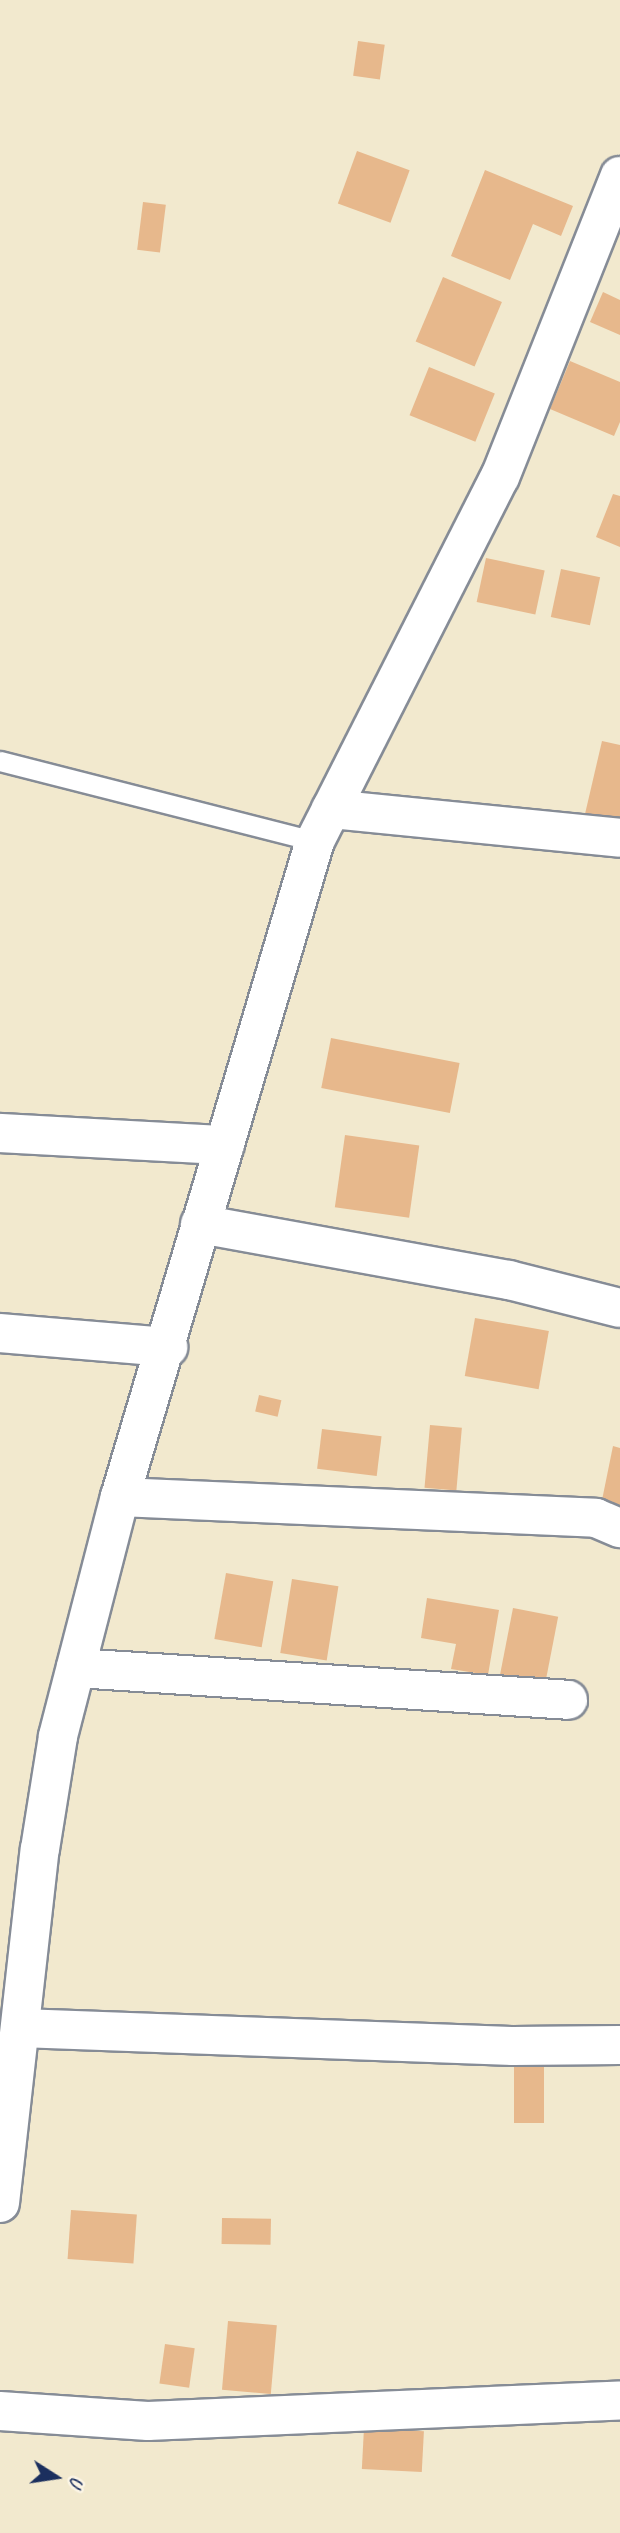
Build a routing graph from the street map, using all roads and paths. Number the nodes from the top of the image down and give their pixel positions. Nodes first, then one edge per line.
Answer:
1 (620, 176) edge
2 (607, 253) edge
3 (0, 761) edge
4 (323, 825) junction
5 (620, 838) edge
6 (0, 1133) edge
7 (225, 1145) junction
8 (200, 1224) junction
9 (620, 1308) edge
10 (0, 1333) edge
11 (168, 1347) junction
12 (120, 1497) junction
13 (620, 1528) edge
14 (76, 1668) junction
15 (568, 1700) dead end
16 (20, 2028) junction
17 (620, 2045) edge
18 (0, 2203) edge
19 (620, 2400) edge
20 (0, 2411) edge

1 - 2 street
2 - 4 street
3 - 4 lane
4 - 5 street
4 - 7 street
6 - 7 street
7 - 8 street
8 - 9 street
8 - 11 street
10 - 11 street
11 - 12 street
12 - 13 street
12 - 14 street
14 - 15 street
14 - 16 street
16 - 17 street
16 - 18 street
19 - 20 street

